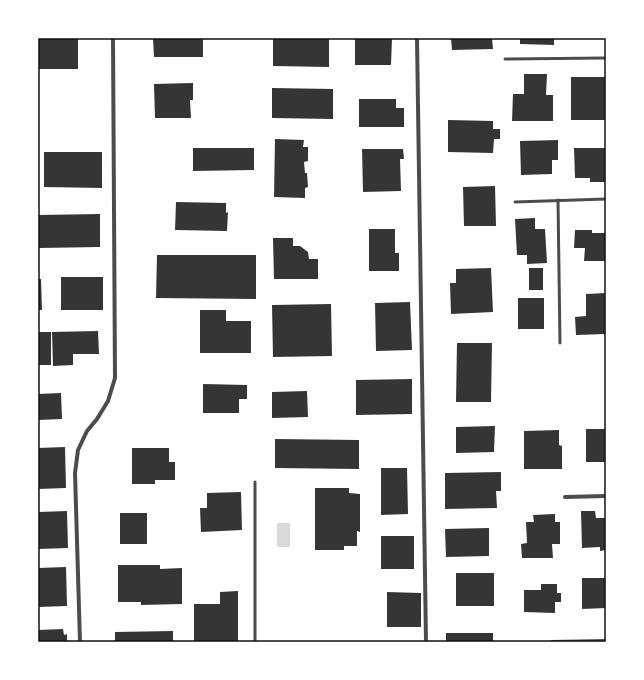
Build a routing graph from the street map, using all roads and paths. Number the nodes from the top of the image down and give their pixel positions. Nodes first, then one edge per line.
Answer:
1 (113, 38) edge
2 (417, 38) edge
3 (606, 58) edge
4 (505, 59) dead end
5 (606, 198) edge
6 (558, 200) junction
7 (515, 202) dead end
8 (560, 343) dead end
9 (255, 482) dead end
10 (606, 496) edge
11 (565, 497) dead end
12 (606, 641) edge
13 (80, 642) edge
14 (255, 642) edge
15 (426, 642) edge
16 (552, 642) edge

1 - 13 street
2 - 15 street
3 - 4 lane
5 - 6 lane
6 - 7 lane
6 - 8 lane
9 - 14 lane
10 - 11 street
12 - 16 street

